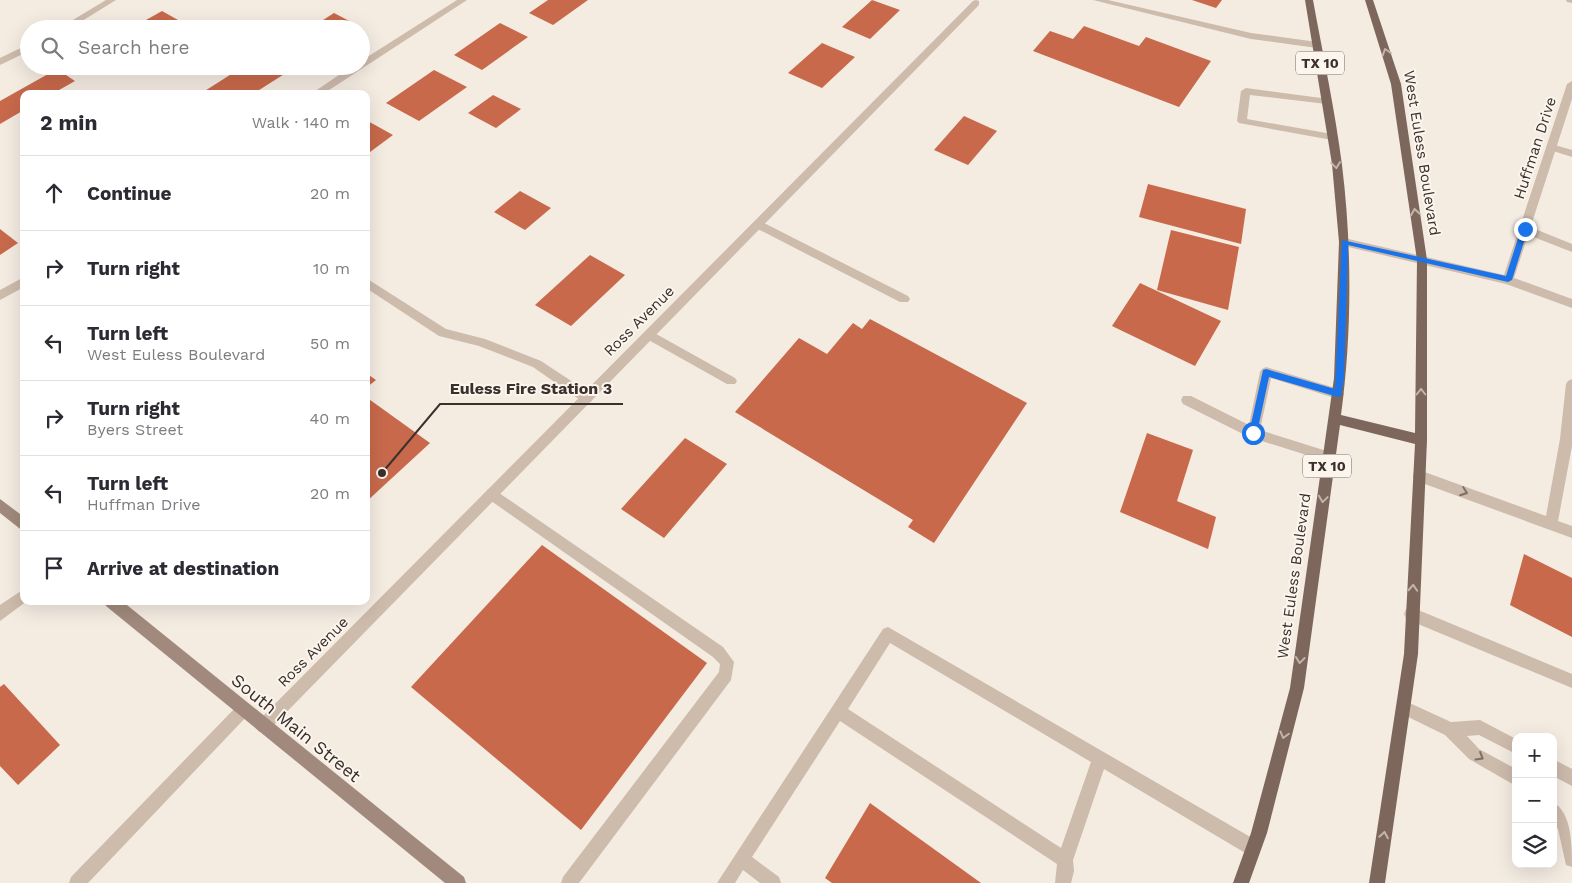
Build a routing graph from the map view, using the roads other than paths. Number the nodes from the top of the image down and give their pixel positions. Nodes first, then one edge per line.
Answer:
1 (112, 0) edge
2 (462, 0) edge
3 (1097, 0) edge
4 (1309, 0) edge
5 (1369, 0) edge
6 (977, 2) edge
7 (78, 20) edge
8 (1317, 45) junction
9 (20, 52) edge
10 (370, 60) edge
11 (0, 62) edge
12 (346, 75) edge
13 (1572, 84) edge
14 (322, 90) edge
15 (1326, 101) junction
16 (1332, 137) junction
17 (1551, 147) junction
18 (1572, 154) edge
19 (758, 224) junction
20 (1525, 229) junction
21 (1344, 242) junction
22 (1572, 248) edge
23 (1422, 260) junction
24 (1508, 280) junction
25 (20, 284) edge
26 (370, 285) edge
27 (0, 296) edge
28 (904, 299) dead end
29 (1572, 304) edge
30 (649, 334) junction
31 (731, 381) dead end
32 (1572, 384) edge
33 (1338, 394) junction
34 (587, 398) junction
35 (1187, 400) dead end
36 (1334, 419) junction
37 (1253, 433) junction
38 (1421, 440) junction
39 (1569, 440) edge
40 (1329, 457) junction
41 (1419, 476) junction
42 (492, 494) junction
43 (0, 505) edge
44 (20, 522) edge
45 (1551, 524) junction
46 (1572, 532) edge
47 (20, 598) edge
48 (116, 605) edge
49 (0, 614) edge
50 (1411, 614) junction
51 (1572, 681) edge
52 (1403, 707) junction
53 (243, 710) junction
54 (838, 711) junction
55 (263, 726) junction
56 (1450, 730) junction
57 (1512, 745) edge
58 (1100, 758) junction
59 (1557, 769) edge
60 (1512, 776) edge
61 (1572, 778) edge
62 (1557, 814) edge
63 (1568, 824) edge
64 (1253, 848) junction
65 (740, 859) junction
66 (1572, 859) edge
67 (1065, 860) junction
68 (77, 883) edge
69 (458, 883) edge
70 (568, 883) edge
71 (725, 883) edge
72 (773, 883) edge
73 (1063, 883) edge
74 (1241, 883) edge
75 (1377, 883) edge

1 - 7 street
2 - 10 street
3 - 8 street
4 - 8 main road, West Euless Boulevard / TX 10
23 -> 5 main road, West Euless Boulevard
6 - 19 street, Ross Avenue
8 - 15 main road, West Euless Boulevard / TX 10
9 - 11 street
12 - 14 street
13 - 17 street, Huffman Drive
15 - 16 main road, West Euless Boulevard / TX 10
15 - 16 street
16 -> 21 main road, West Euless Boulevard / TX 10
17 - 18 street
17 - 20 street, Huffman Drive
19 - 28 street
19 - 30 street, Ross Avenue
20 - 22 street
20 - 24 street, Huffman Drive
21 - 23 street
21 - 33 main road, West Euless Boulevard / TX 10
23 - 24 street
38 -> 23 main road, West Euless Boulevard
24 - 29 street
25 - 27 street
26 - 34 street
30 - 31 street
30 - 34 street, Ross Avenue
32 - 39 street
33 - 36 main road, West Euless Boulevard / TX 10
33 - 37 street
34 - 42 street, Ross Avenue
35 - 37 street
36 - 38 main road
36 - 40 main road, West Euless Boulevard / TX 10
37 - 40 street
38 - 41 main road, West Euless Boulevard
39 - 45 street
40 -> 64 main road, West Euless Boulevard / TX 10
41 -> 45 street
50 -> 41 main road, West Euless Boulevard
42 - 55 street, Ross Avenue
42 - 70 street
43 - 44 street
45 - 46 street
47 - 49 street
48 - 53 street, South Main Street
50 - 51 street
50 - 52 main road, West Euless Boulevard
52 - 56 street
75 -> 52 main road, West Euless Boulevard
53 - 55 street, South Main Street
53 - 68 street
54 - 58 street
54 - 65 street
54 - 67 street
55 - 69 street, South Main Street
56 - 57 street
56 -> 60 street
58 - 64 street
58 - 67 street
59 - 61 street
62 - 63 street
63 - 66 street
64 - 74 main road, West Euless Boulevard / TX 10
65 - 71 street
65 - 72 street
67 - 73 street

